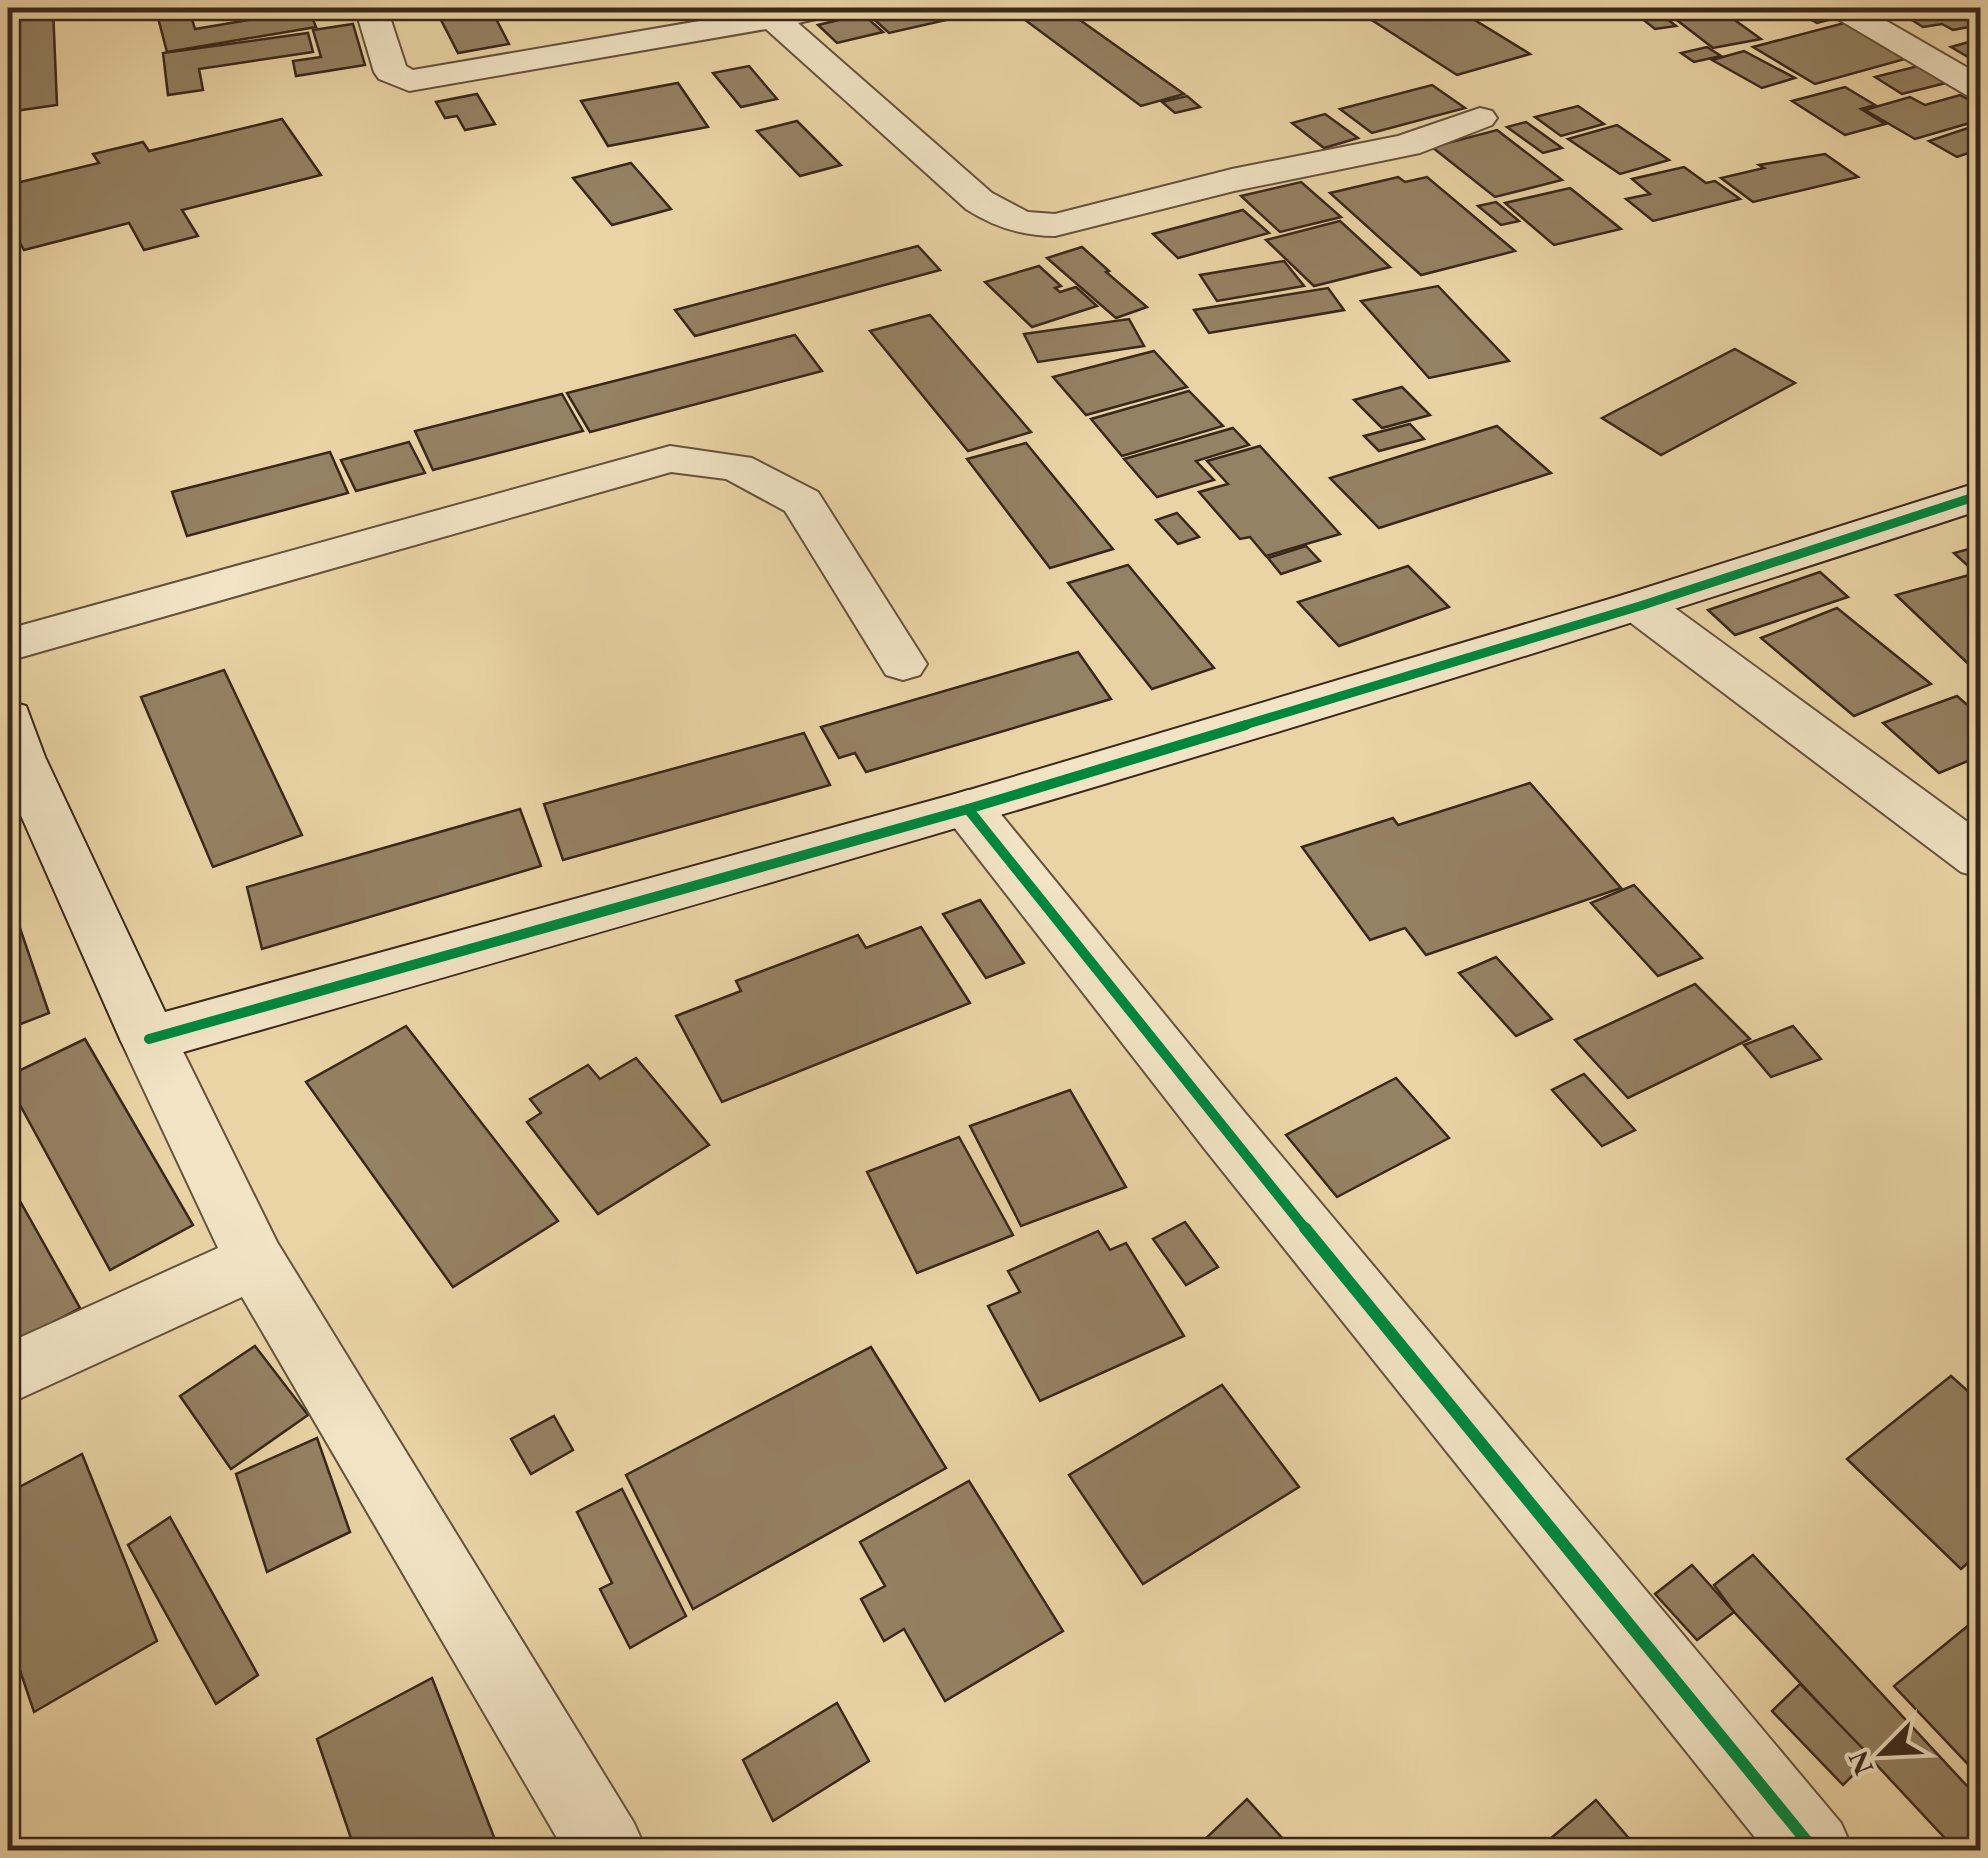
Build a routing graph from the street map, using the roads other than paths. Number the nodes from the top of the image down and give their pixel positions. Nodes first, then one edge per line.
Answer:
1 (371, 8) edge
2 (656, 8) edge
3 (823, 8) edge
4 (1842, 8) edge
5 (773, 18) junction
6 (674, 38) junction
7 (1980, 89) edge
8 (1480, 118) dead end
9 (1980, 495) edge
10 (1640, 606) junction
11 (8, 645) edge
12 (903, 664) dead end
13 (12, 745) edge
14 (968, 809) junction
15 (1980, 858) edge
16 (149, 1039) junction
17 (255, 1261) junction
18 (8, 1374) edge
19 (607, 1850) edge
20 (1814, 1850) edge

1 - 6 street
2 - 6 street
3 - 5 street
4 - 7 street
5 - 6 street
5 - 8 street
9 - 10 street
10 - 14 street
10 - 15 street
11 - 12 street
13 - 16 street
14 - 16 street
14 - 20 street
16 - 17 street
17 - 18 street
17 - 19 street

